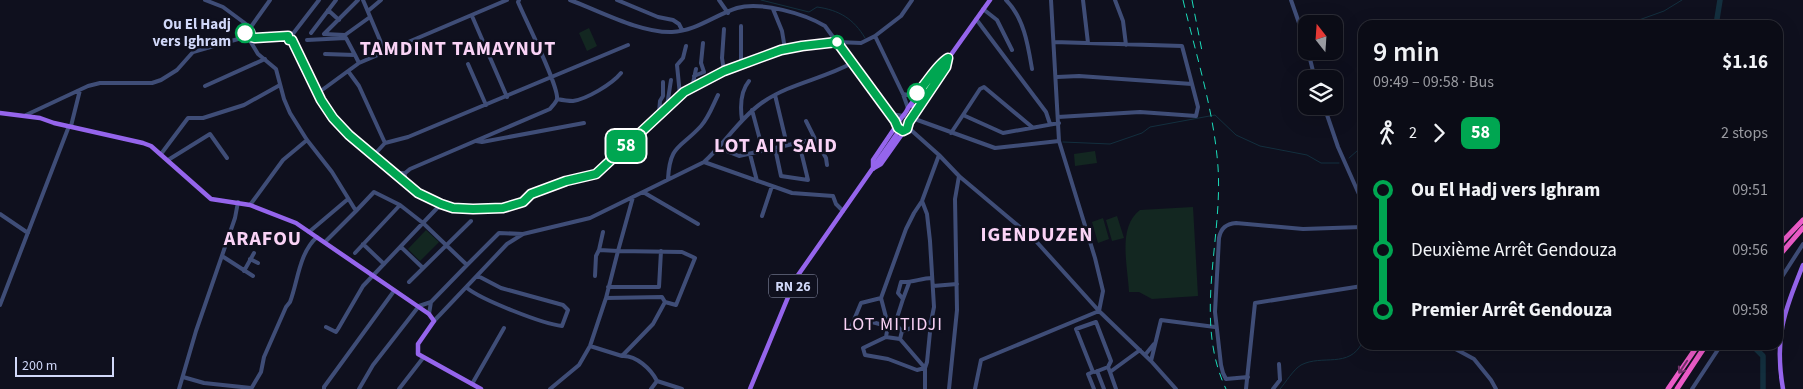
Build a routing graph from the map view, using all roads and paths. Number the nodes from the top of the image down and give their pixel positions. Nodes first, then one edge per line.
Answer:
1 (205, 0) edge
2 (270, 0) edge
3 (319, 0) edge
4 (336, 0) edge
5 (358, 0) edge
6 (363, 0) edge
7 (381, 0) edge
8 (508, 0) edge
9 (519, 0) edge
10 (570, 0) edge
11 (616, 0) edge
12 (719, 0) edge
13 (912, 0) edge
14 (990, 0) edge
15 (1006, 0) edge
16 (1052, 0) edge
17 (1083, 0) edge
18 (1116, 0) edge
19 (1291, 0) edge
20 (774, 9) junction
21 (983, 9) junction
22 (328, 10) junction
23 (368, 11) junction
24 (728, 13) junction
25 (472, 16) junction
26 (370, 17) junction
27 (976, 19) junction
28 (339, 20) junction
29 (741, 26) dead end
30 (1298, 26) edge
31 (249, 29) junction
32 (724, 29) dead end
33 (682, 30) junction
34 (311, 33) dead end
35 (290, 36) junction
36 (875, 36) junction
37 (248, 38) junction
38 (307, 40) dead end
39 (837, 42) junction
40 (852, 42) junction
41 (1054, 42) junction
42 (703, 43) dead end
43 (1088, 43) junction
44 (628, 45) dead end
45 (1126, 45) junction
46 (686, 46) dead end
47 (785, 49) junction
48 (843, 50) junction
49 (1012, 50) dead end
50 (385, 52) junction
51 (325, 54) dead end
52 (355, 55) junction
53 (948, 58) junction
54 (265, 59) junction
55 (359, 63) junction
56 (468, 64) dead end
57 (741, 64) junction
58 (852, 64) junction
59 (696, 69) dead end
60 (1032, 69) dead end
61 (348, 71) junction
62 (724, 71) junction
63 (621, 73) dead end
64 (694, 76) junction
65 (1057, 77) junction
66 (551, 78) junction
67 (671, 80) dead end
68 (749, 81) dead end
69 (928, 81) junction
70 (663, 82) dead end
71 (1192, 84) junction
72 (280, 85) junction
73 (205, 86) dead end
74 (692, 88) junction
75 (80, 89) junction
76 (318, 92) junction
77 (904, 94) junction
78 (680, 95) junction
79 (718, 95) dead end
80 (775, 95) junction
81 (507, 97) junction
82 (557, 100) junction
83 (918, 101) tunnel mouth
84 (486, 105) junction
85 (909, 105) junction
86 (667, 106) junction
87 (752, 110) junction
88 (918, 110) junction
89 (0, 113) edge
90 (659, 113) junction
91 (890, 114) junction
92 (26, 115) junction
93 (963, 115) junction
94 (1327, 115) edge
95 (905, 116) junction
96 (912, 118) junction
97 (1058, 118) junction
98 (742, 120) junction
99 (918, 120) junction
100 (806, 121) dead end
101 (584, 123) dead end
102 (1059, 123) junction
103 (1050, 124) junction
104 (897, 125) junction
105 (70, 126) junction
106 (1032, 127) junction
107 (908, 130) junction
108 (951, 133) junction
109 (896, 135) tunnel mouth
110 (815, 139) junction
111 (307, 140) junction
112 (475, 141) junction
113 (1059, 141) junction
114 (385, 143) junction
115 (799, 143) junction
116 (787, 145) junction
117 (720, 148) junction
118 (775, 148) junction
119 (763, 151) junction
120 (160, 154) junction
121 (750, 154) junction
122 (940, 155) junction
123 (373, 156) junction
124 (227, 158) dead end
125 (168, 160) junction
126 (704, 162) junction
127 (827, 165) dead end
128 (873, 169) junction
129 (404, 176) junction
130 (959, 176) junction
131 (668, 179) junction
132 (758, 181) junction
133 (772, 186) junction
134 (643, 192) junction
135 (1358, 192) edge
136 (634, 197) junction
137 (348, 199) junction
138 (238, 202) junction
139 (922, 202) junction
140 (250, 204) junction
141 (441, 204) junction
142 (400, 205) junction
143 (843, 210) junction
144 (356, 211) junction
145 (0, 214) edge
146 (762, 216) dead end
147 (1803, 220) edge
148 (471, 221) dead end
149 (423, 223) junction
150 (698, 224) dead end
151 (1358, 227) edge
152 (1803, 228) edge
153 (310, 232) junction
154 (603, 232) dead end
155 (28, 233) junction
156 (523, 234) junction
157 (317, 237) junction
158 (1783, 240) edge
159 (325, 242) junction
160 (363, 244) junction
161 (1803, 244) edge
162 (447, 245) junction
163 (401, 247) junction
164 (599, 250) junction
165 (618, 251) junction
166 (661, 251) junction
167 (1783, 251) edge
168 (254, 253) dead end
169 (355, 253) dead end
170 (222, 256) junction
171 (250, 259) junction
172 (258, 262) dead end
173 (384, 264) junction
174 (467, 265) junction
175 (1803, 265) edge
176 (422, 268) junction
177 (244, 271) junction
178 (1783, 275) edge
179 (253, 276) dead end
180 (373, 276) junction
181 (478, 276) junction
182 (595, 276) dead end
183 (932, 278) junction
184 (409, 282) dead end
185 (909, 283) junction
186 (957, 284) junction
187 (934, 286) junction
188 (608, 287) junction
189 (1358, 287) edge
190 (467, 288) junction
191 (394, 291) junction
192 (606, 298) junction
193 (881, 298) junction
194 (903, 299) junction
195 (431, 302) junction
196 (665, 302) junction
197 (0, 305) edge
198 (419, 306) junction
199 (1099, 311) junction
200 (429, 314) junction
201 (1783, 319) edge
202 (868, 321) dead end
203 (434, 322) junction
204 (931, 322) junction
205 (895, 324) junction
206 (887, 325) junction
207 (326, 327) dead end
208 (851, 327) dead end
209 (504, 328) dead end
210 (1215, 328) junction
211 (902, 331) junction
212 (886, 337) junction
213 (900, 340) junction
214 (1155, 342) junction
215 (590, 346) junction
216 (1140, 350) junction
217 (1457, 350) edge
218 (1695, 350) edge
219 (1703, 350) edge
220 (1718, 350) edge
221 (1778, 350) edge
222 (622, 356) junction
223 (1146, 356) junction
224 (423, 358) junction
225 (1151, 361) junction
226 (1279, 364) dead end
227 (1108, 367) junction
228 (925, 368) junction
229 (1095, 372) junction
230 (1110, 372) junction
231 (183, 377) junction
232 (1248, 377) junction
233 (657, 381) junction
234 (472, 384) junction
235 (179, 389) edge
236 (251, 389) edge
237 (324, 389) edge
238 (360, 389) edge
239 (399, 389) edge
240 (481, 389) edge
241 (550, 389) edge
242 (651, 389) edge
243 (682, 389) edge
244 (750, 389) edge
245 (924, 389) edge
246 (949, 389) edge
247 (975, 389) edge
248 (1094, 389) edge
249 (1104, 389) edge
250 (1116, 389) edge
251 (1176, 389) edge
252 (1246, 389) edge
253 (1273, 389) edge
254 (1496, 389) edge
255 (1668, 389) edge
256 (1677, 389) edge
257 (1692, 389) edge
258 (1783, 389) edge

1 - 31 street
2 - 31 street
3 - 35 street
4 - 22 street
5 - 28 street
6 - 23 street
7 - 23 street
8 - 25 street
9 - 66 street
10 - 33 street
11 - 33 street
12 - 24 street
13 - 36 street
14 - 21 main road, RN 26
15 - 60 street
16 - 41 street
17 - 43 street
18 - 45 street
19 - 30 street
20 - 24 street
20 - 39 street
20 - 47 street
21 - 27 main road, RN 26
21 - 49 street
22 - 28 street
22 - 34 street
23 - 26 street
24 - 33 street
25 - 50 street
25 - 81 street
26 - 28 street
26 - 50 street
27 - 53 main road, RN 26
27 - 103 street
29 - 57 street
31 - 37 street
32 - 62 street
35 - 37 street
35 - 76 street
36 - 40 street
36 - 77 street
37 - 54 street
37 - 75 street
38 - 52 street
39 - 40 street
39 - 47 street
39 - 48 street
40 - 48 street
41 - 43 street
41 - 65 street
42 - 64 street
43 - 45 street
44 - 66 street
45 - 71 street
46 - 78 street
47 - 57 street
48 - 58 street
50 - 55 street
51 - 52 street
52 - 55 street
53 - 69 main road, RN 26
53 - 83 main road, RN 26
53 - 88 main road, RN 26
54 - 72 street
54 - 73 street
55 - 61 street
56 - 84 street
57 - 62 street
58 - 80 street
58 - 91 street
59 - 64 street
61 - 76 street
61 - 114 street
62 - 74 street
63 - 82 street
64 - 74 street
65 - 71 street
65 - 97 street
66 - 81 street
66 - 82 street
67 - 86 street
68 - 98 street
69 - 77 street
69 - 85 main road, RN 26
70 - 90 street
71 - 97 street
72 - 111 street
72 - 120 street
74 - 78 street
75 - 92 street
75 - 105 street
76 - 123 street
77 - 85 street
78 - 86 street
79 - 131 street
80 - 87 street
80 - 116 street
81 - 84 street
82 - 112 street
84 - 114 street
85 - 88 main road
85 - 95 main road, RN 26
86 - 90 street
87 - 98 street
87 - 119 street
88 - 96 main road, RN 26
88 - 99 street
89 - 92 main road
90 - 141 street
91 - 95 street
91 - 104 street
92 - 105 main road
93 - 106 street
93 - 106 street
93 - 108 street
94 - 135 street
95 - 104 main road, RN 26
96 - 99 street
96 - 107 main road, RN 26
97 - 102 street
98 - 117 street
99 - 108 street
100 - 110 street
101 - 112 street
102 - 103 street
102 - 113 street
103 - 106 street
104 - 107 main road
104 - 128 main road, RN 26
105 - 120 main road
105 - 155 street
107 - 122 street
107 - 128 main road, RN 26
108 - 113 street
109 - 128 main road, RN 26
110 - 115 street
110 - 127 street
111 - 137 street
111 - 140 street
112 - 129 street
113 - 199 street
114 - 123 street
115 - 116 street
115 - 118 street
116 - 118 street
117 - 121 street
117 - 126 street
118 - 119 street
119 - 121 street
120 - 125 main road
121 - 132 street
122 - 130 street
122 - 139 street
123 - 129 street
124 - 125 street
125 - 138 main road
126 - 131 street
126 - 132 street
128 - 143 main road, RN 26
129 - 141 street
130 - 186 street
130 - 199 street
131 - 134 street
132 - 133 street
133 - 143 street
133 - 146 street
134 - 136 street
134 - 150 street
136 - 156 street
136 - 165 street
137 - 144 street
137 - 153 street
138 - 140 main road
138 - 170 street
139 - 183 street
139 - 193 street
140 - 153 main road
141 - 149 street
142 - 144 street
142 - 149 street
142 - 160 street
143 - 244 main road, RN 26
144 - 159 street
145 - 155 street
147 - 158 highway
148 - 162 street
149 - 162 street
149 - 163 street
151 - 210 street
152 - 167 highway
153 - 157 main road
154 - 164 street
155 - 197 street
156 - 174 street
156 - 181 street
157 - 159 main road
157 - 236 street
159 - 180 main road
160 - 169 street
160 - 173 street
161 - 178 street
162 - 174 street
162 - 176 street
163 - 173 street
163 - 176 street
164 - 165 street
164 - 182 street
165 - 166 street
165 - 188 street
166 - 188 street
166 - 196 street
168 - 171 street
170 - 177 street
170 - 231 street
171 - 172 street
171 - 177 street
173 - 180 street
174 - 195 street
175 - 201 main road
176 - 184 street
177 - 179 street
180 - 191 main road
180 - 207 street
181 - 190 street
181 - 190 street
183 - 185 street
183 - 187 street
185 - 194 street
185 - 194 street
186 - 187 street
186 - 246 street
187 - 204 street
188 - 192 street
189 - 232 street
190 - 203 street
191 - 198 main road
191 - 237 street
192 - 196 street
192 - 215 street
193 - 206 street
193 - 208 street
194 - 205 street
195 - 198 street
195 - 200 street
196 - 222 street
198 - 200 main road
198 - 238 street
199 - 216 street
199 - 247 street
200 - 203 main road
202 - 206 street
203 - 224 main road
204 - 211 street
204 - 228 street
205 - 206 street
205 - 211 street
206 - 212 street
209 - 234 street
210 - 214 street
210 - 232 street
211 - 213 street
212 - 213 street
212 - 228 street
213 - 228 street
214 - 223 street
214 - 225 street
215 - 222 street
215 - 241 street
216 - 223 street
216 - 230 street
217 - 254 street
218 -> 255 highway
219 - 256 highway
220 - 257 street
221 - 258 main road
222 - 233 street
223 - 225 street
224 - 234 main road
224 - 239 street
225 - 251 street
226 - 253 street
227 - 229 street
227 - 229 street
227 - 230 street
228 - 245 street
229 - 248 street
229 - 249 street
230 - 250 street
231 - 235 street
231 - 236 street
232 - 252 street
233 - 242 street
233 - 243 street
234 - 240 main road

